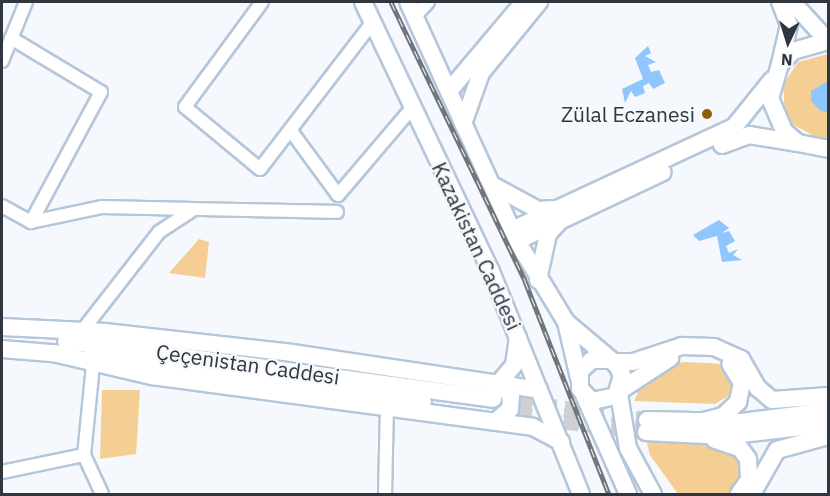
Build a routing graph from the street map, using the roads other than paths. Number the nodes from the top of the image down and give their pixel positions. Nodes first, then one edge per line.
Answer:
1 (26, 2) edge
2 (363, 2) edge
3 (428, 2) edge
4 (524, 2) edge
5 (539, 2) edge
6 (780, 2) edge
7 (792, 2) edge
8 (256, 4) edge
9 (411, 9) edge
10 (373, 22) junction
11 (11, 38) junction
12 (828, 41) edge
13 (2, 61) edge
14 (780, 64) junction
15 (772, 80) junction
16 (449, 91) junction
17 (413, 107) junction
18 (463, 125) junction
19 (291, 130) junction
20 (798, 143) junction
21 (824, 151) edge
22 (492, 185) junction
23 (594, 198) junction
24 (2, 206) edge
25 (194, 209) junction
26 (337, 212) dead end
27 (560, 214) junction
28 (31, 222) junction
29 (515, 235) junction
30 (538, 280) junction
31 (566, 322) junction
32 (2, 327) edge
33 (82, 331) junction
34 (2, 334) edge
35 (518, 334) junction
36 (2, 349) edge
37 (52, 353) junction
38 (611, 361) junction
39 (93, 365) junction
40 (581, 386) junction
41 (539, 390) junction
42 (620, 392) junction
43 (828, 396) edge
44 (495, 404) junction
45 (387, 409) junction
46 (828, 411) edge
47 (549, 412) junction
48 (828, 424) edge
49 (646, 426) tunnel mouth
50 (533, 428) junction
51 (694, 429) junction
52 (828, 436) edge
53 (561, 442) junction
54 (84, 455) junction
55 (2, 472) edge
56 (102, 495) edge
57 (385, 495) edge
58 (581, 495) edge
59 (628, 495) edge
60 (653, 495) edge
61 (739, 495) edge
62 (752, 495) edge

1 - 11 street
2 - 10 main road, Kazakistan Caddesi
3 - 9 street
4 - 16 main road
5 - 18 main road
6 - 14 main road
7 - 12 main road
8 - 19 street
9 - 16 main road
10 - 17 main road, Kazakistan Caddesi
10 - 19 street
11 - 13 street
11 - 28 street
12 - 14 main road
14 - 15 main road
15 - 20 main road
15 - 23 main road
16 - 18 main road
17 - 19 street
17 - 35 main road, Kazakistan Caddesi
18 - 22 main road
20 - 21 main road
20 - 23 main road
22 - 27 main road
22 - 29 main road
23 - 27 main road
24 - 28 street
25 - 26 street
25 - 28 street
25 - 33 street
27 - 29 main road
27 - 30 main road
29 - 30 main road
30 - 31 main road
31 - 38 main road
31 - 40 main road
32 - 33 main road
33 - 44 main road
34 - 44 main road, Çeçenistan Caddesi
35 - 41 main road, Kazakistan Caddesi
35 - 44 main road
36 - 37 main road, Çeçenistan Caddesi
37 - 39 main road
37 - 44 main road, Çeçenistan Caddesi
38 - 40 main road
38 - 42 main road
38 - 43 main road
39 - 45 main road
39 - 54 street
40 - 42 main road
40 - 59 main road
41 - 44 main road
41 - 47 main road, Kazakistan Caddesi
42 - 51 main road
42 - 60 main road
44 - 45 main road
44 - 50 main road
45 - 57 street
46 - 51 main road
47 - 50 main road
47 - 53 main road, Kazakistan Caddesi
48 - 51 main road
49 - 51 main road
50 - 53 main road
51 - 61 main road
52 - 62 main road
53 - 58 main road, Kazakistan Caddesi
54 - 55 street
54 - 56 street

